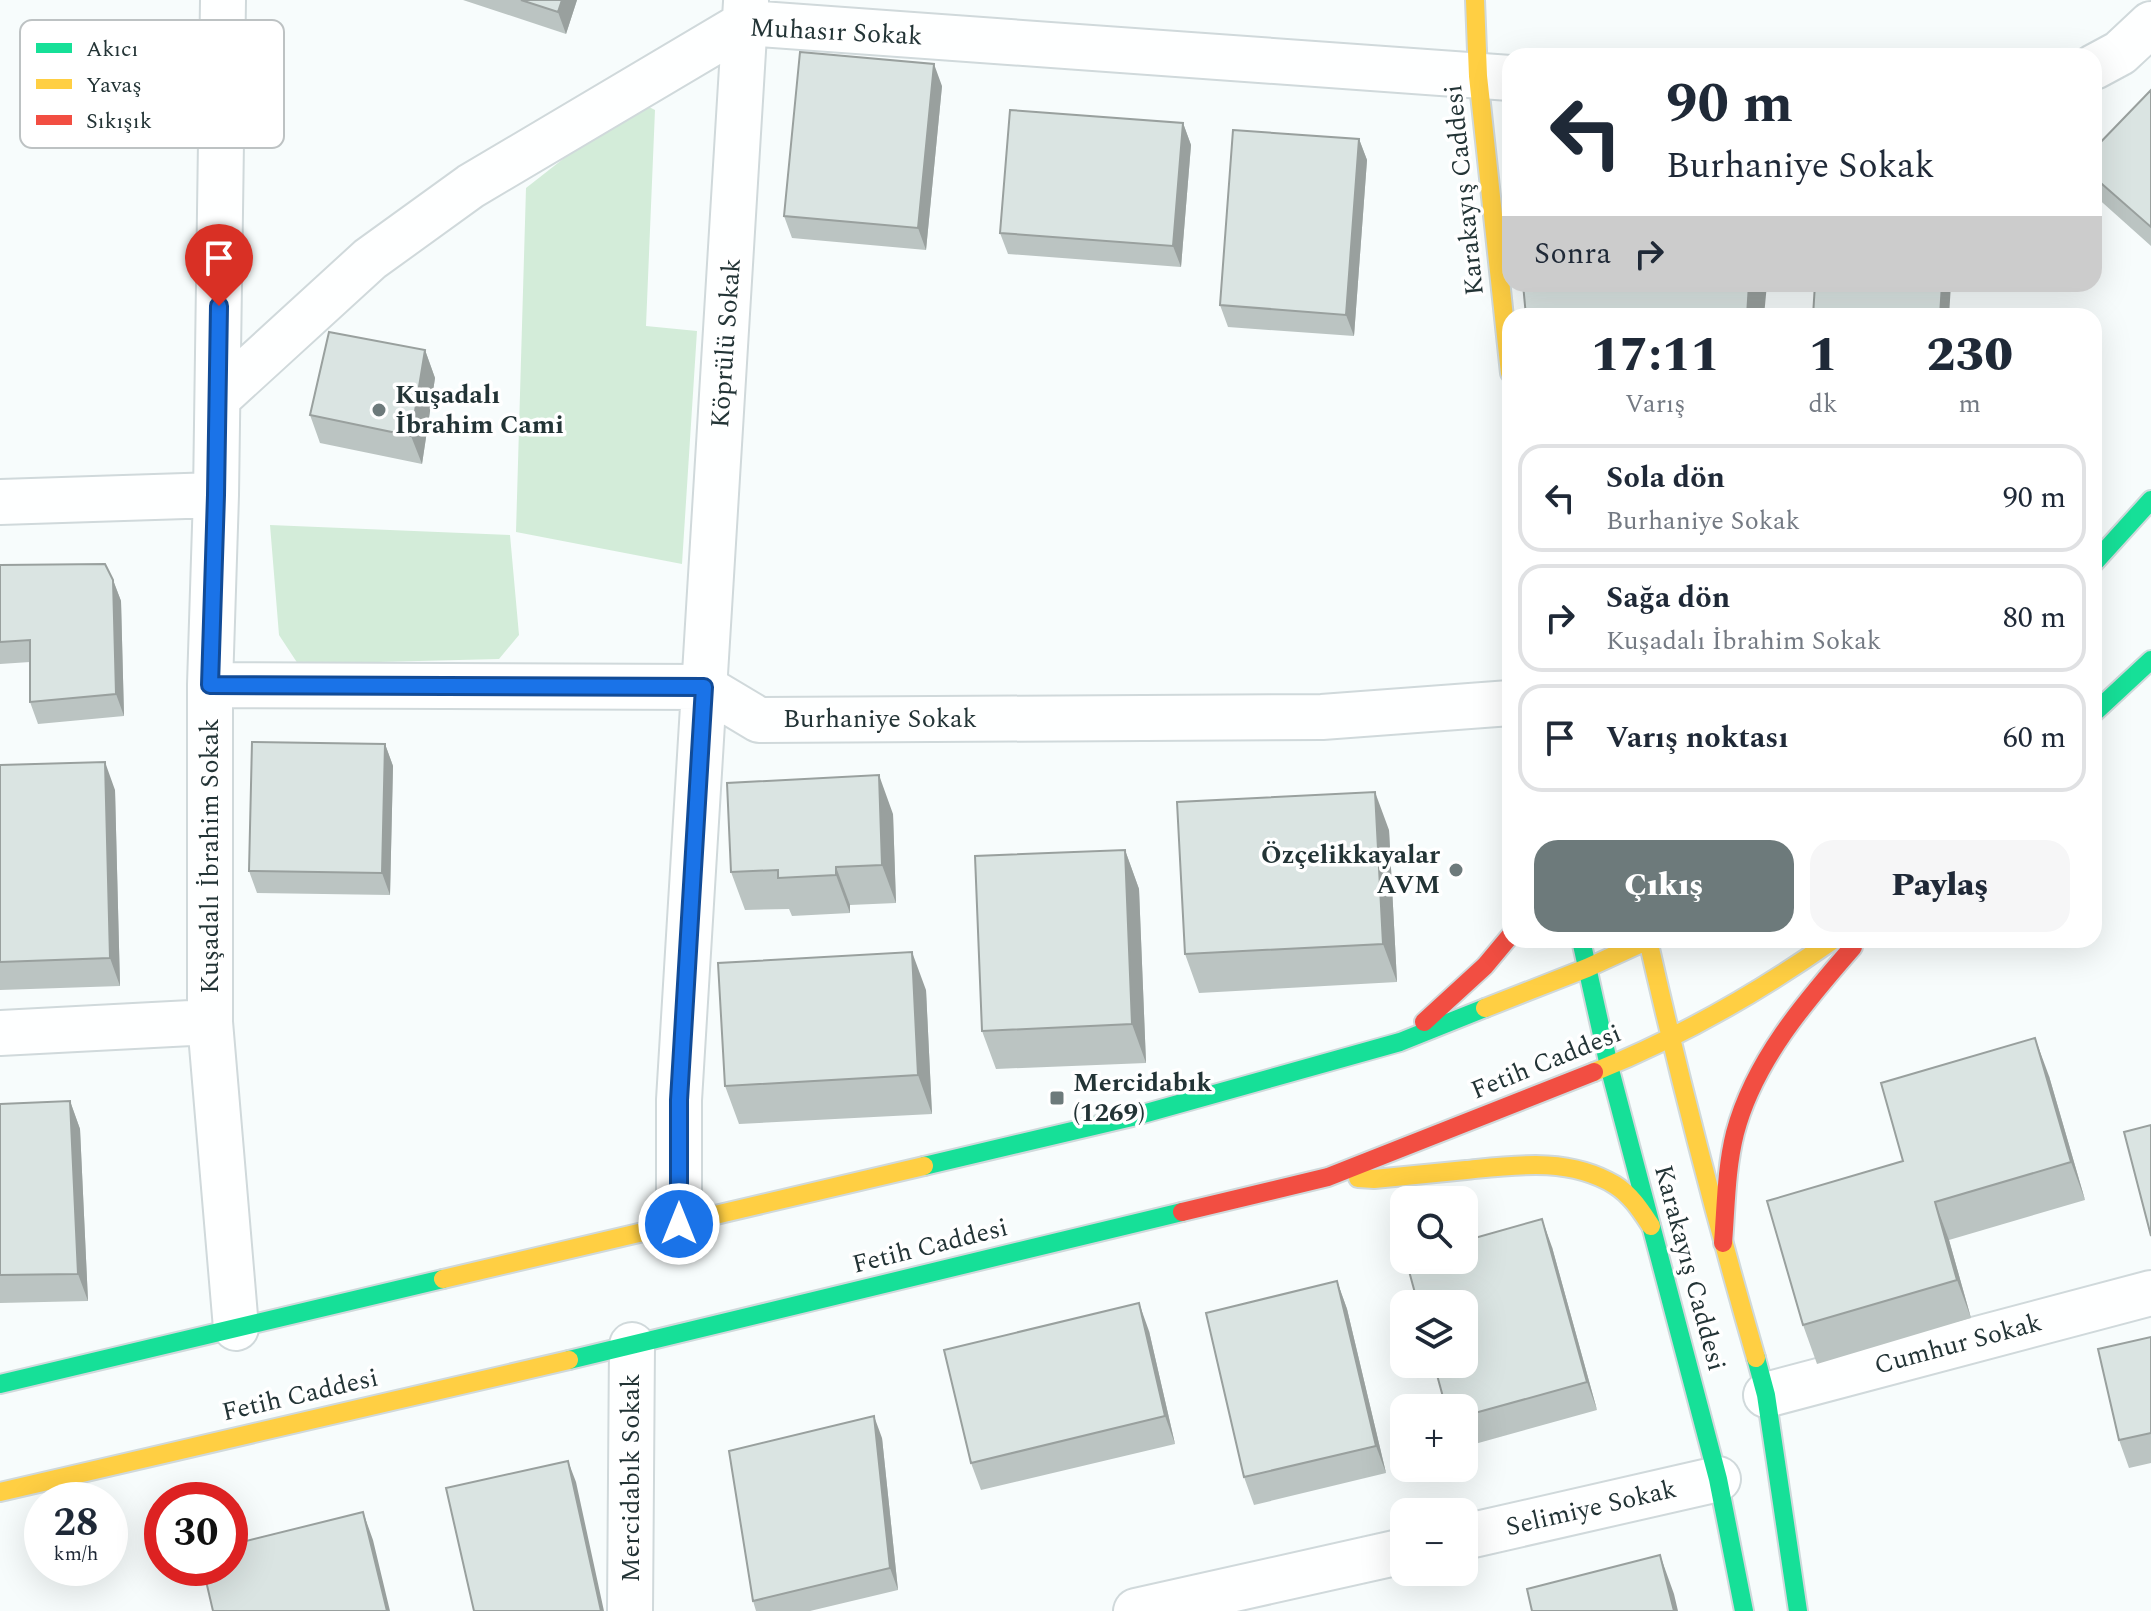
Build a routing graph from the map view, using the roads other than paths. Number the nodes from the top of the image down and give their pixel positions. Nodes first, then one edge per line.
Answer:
1 (223, 0) edge
2 (1475, 0) edge
3 (746, 11) edge
4 (223, 20) edge
5 (2151, 24) edge
6 (2102, 63) edge
7 (1494, 77) edge
8 (221, 148) edge
9 (1502, 225) edge
10 (218, 398) junction
11 (216, 495) junction
12 (2151, 500) edge
13 (0, 502) edge
14 (2102, 554) edge
15 (2151, 660) edge
16 (210, 685) junction
17 (704, 687) junction
18 (1502, 704) edge
19 (2102, 706) edge
20 (1502, 945) edge
21 (1583, 948) edge
22 (1631, 948) edge
23 (1650, 948) edge
24 (1822, 948) edge
25 (1852, 948) edge
26 (1587, 968) junction
27 (210, 1022) junction
28 (0, 1033) edge
29 (1670, 1038) junction
30 (1400, 1042) junction
31 (1609, 1066) junction
32 (1328, 1177) junction
33 (679, 1224) junction
34 (1651, 1226) junction
35 (1723, 1243) junction
36 (2151, 1293) edge
37 (236, 1328) junction
38 (632, 1345) junction
39 (0, 1384) edge
40 (1766, 1395) junction
41 (1718, 1479) junction
42 (0, 1492) edge
43 (1478, 1534) edge
44 (1390, 1554) edge
45 (1159, 1609) edge
46 (630, 1611) edge
47 (1744, 1611) edge
48 (1798, 1611) edge

1 - 4 street, Kuşadalı İbrahim Sokak
2 - 7 main road, Karakayış Caddesi
3 - 7 street, Muhasır Sokak
3 - 10 street, Muhasır Sokak
3 - 17 street, Köprülü Sokak
5 - 6 street
7 - 9 main road, Karakayış Caddesi
8 - 10 street, Kuşadalı İbrahim Sokak
10 - 11 street, Kuşadalı İbrahim Sokak
11 - 13 street
11 - 16 street, Kuşadalı İbrahim Sokak
12 - 14 main road
15 - 19 main road
16 - 17 street
16 - 27 street, Kuşadalı İbrahim Sokak
17 - 18 street, Burhaniye Sokak
17 - 33 street, Köprülü Sokak
20 - 30 main road
21 - 26 main road, Karakayış Caddesi
22 - 26 main road
23 - 29 main road, Karakayış Caddesi
24 - 29 main road, Fetih Caddesi
25 - 35 main road
26 - 30 main road
26 - 31 main road, Karakayış Caddesi
27 - 28 street
27 - 37 street, Kuşadalı İbrahim Sokak
29 - 31 main road, Fetih Caddesi
29 - 35 main road, Karakayış Caddesi
30 - 33 main road
31 - 32 main road, Fetih Caddesi
31 - 34 main road, Karakayış Caddesi
32 - 34 main road
32 - 38 main road, Fetih Caddesi
33 - 37 main road
34 - 41 main road, Karakayış Caddesi
35 - 40 main road, Karakayış Caddesi
36 - 40 street, Cumhur Sokak
37 - 39 main road
38 - 42 main road, Fetih Caddesi
38 - 46 street, Mercidabık Sokak
40 - 48 main road, Karakayış Caddesi
41 - 43 street, Selimiye Sokak
41 - 47 main road, Karakayış Caddesi
44 - 45 street

